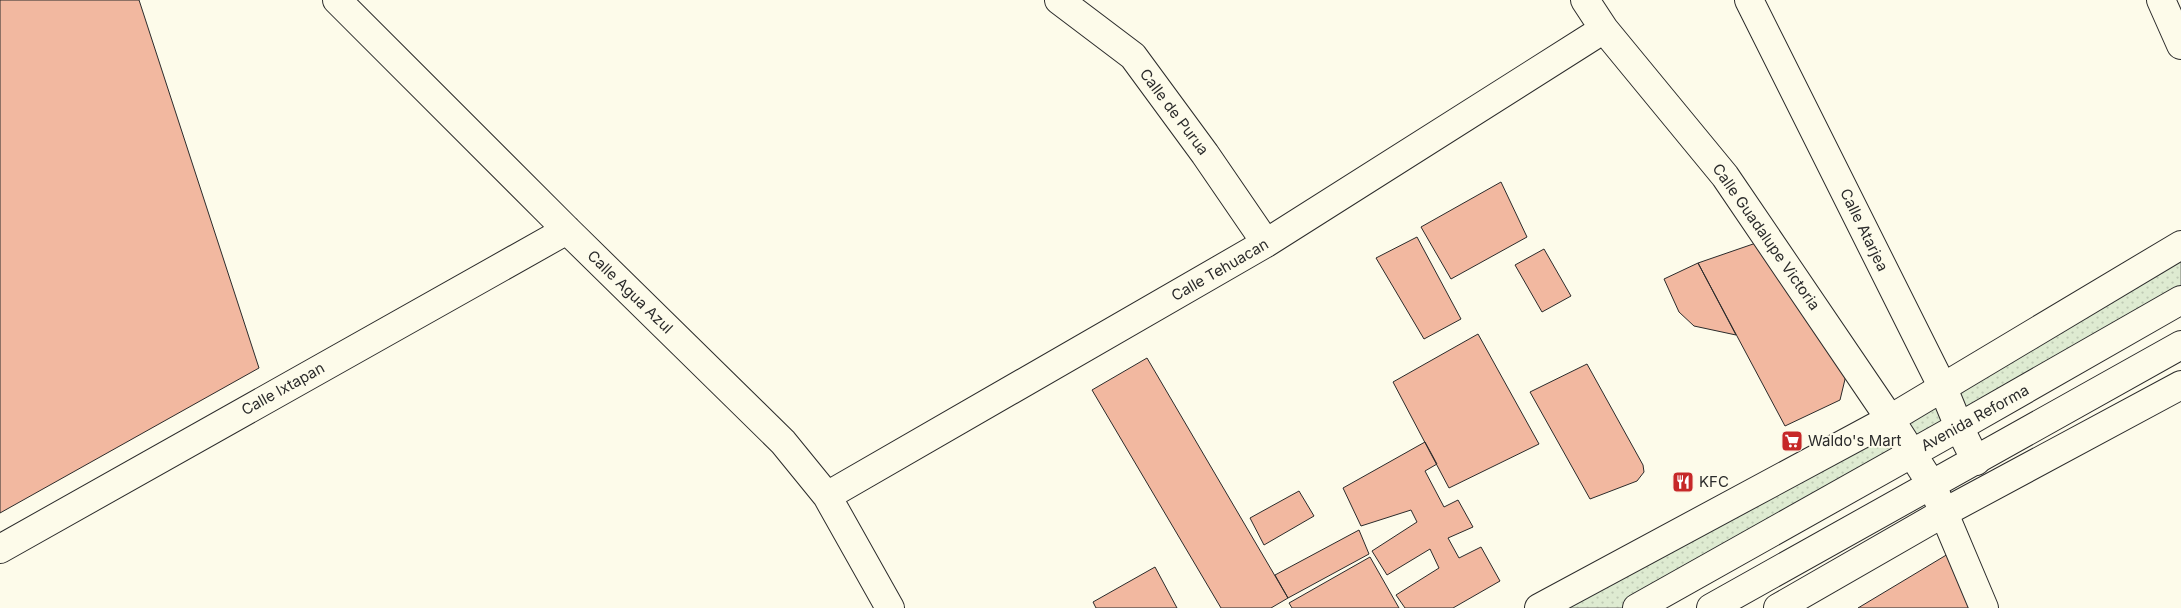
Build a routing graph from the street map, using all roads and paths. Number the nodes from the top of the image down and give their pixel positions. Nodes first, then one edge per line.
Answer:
1 (337, 0) edge
2 (1060, 0) edge
3 (1585, 0) edge
4 (1749, 0) edge
5 (2161, 0) edge
6 (1604, 29) junction
7 (2181, 45) edge
8 (567, 230) junction
9 (1266, 243) junction
10 (2181, 245) edge
11 (2181, 300) edge
12 (2181, 345) edge
13 (2181, 385) edge
14 (1943, 388) junction
15 (1890, 419) junction
16 (1958, 428) junction
17 (1911, 454) junction
18 (1976, 461) junction
19 (1932, 485) junction
20 (827, 496) junction
21 (1945, 512) junction
22 (0, 548) edge
23 (890, 608) edge
24 (1540, 608) edge
25 (1636, 608) edge
26 (1711, 608) edge
27 (1778, 608) edge
28 (1984, 608) edge

1 - 8 street, Calle Agua Azul
2 - 9 street, Calle de Purua
3 - 6 street, Calle Guadalupe Victoria
4 - 14 street, Calle Atarjea
5 - 7 street
6 - 9 street, Calle Tehuacan
6 - 15 street, Calle Guadalupe Victoria
8 - 20 street, Calle Agua Azul
8 - 22 street, Calle Ixtapan
9 - 20 street, Calle Tehuacan
10 - 14 street
11 - 16 street, Avenida Reforma
12 - 18 street
13 - 21 street
14 - 15 street
14 - 16 street, Calle Atarjea
15 - 17 street, Calle Guadalupe Victoria
15 - 24 street
16 - 17 street, Avenida Reforma
16 - 18 street, Calle Atarjea
17 - 19 street, Calle Guadalupe Victoria
17 - 25 street, Avenida Reforma
18 - 19 street
19 - 21 street, Calle Guadalupe Victoria
19 - 26 street
20 - 23 street, Calle Agua Azul
21 - 27 street
21 - 28 street, Calle Guadalupe Victoria

